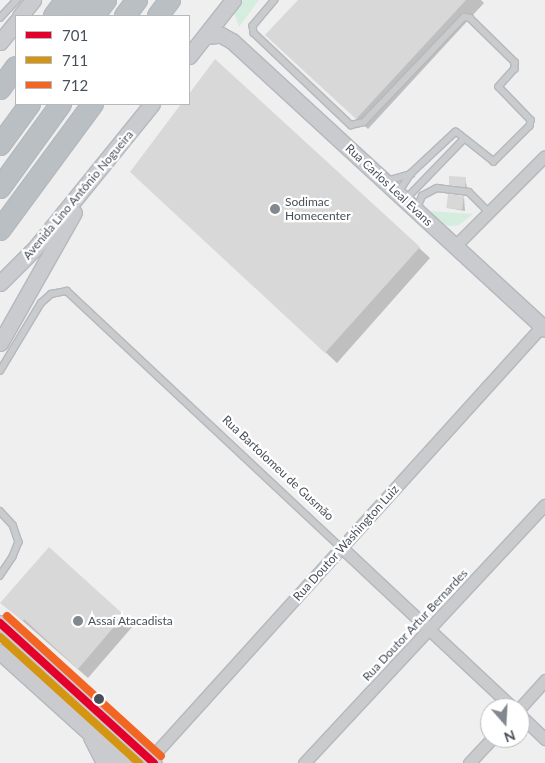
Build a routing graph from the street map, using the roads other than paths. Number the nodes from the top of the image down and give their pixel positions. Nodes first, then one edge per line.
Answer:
1 (17, 0) edge
2 (33, 0) edge
3 (66, 0) edge
4 (88, 0) edge
5 (106, 0) edge
6 (137, 0) edge
7 (170, 0) edge
8 (275, 0) edge
9 (228, 6) edge
10 (21, 15) edge
11 (55, 15) edge
12 (77, 15) edge
13 (95, 15) edge
14 (126, 15) edge
15 (159, 15) edge
16 (0, 18) edge
17 (15, 23) edge
18 (205, 36) junction
19 (232, 41) junction
20 (0, 42) edge
21 (190, 55) edge
22 (15, 68) edge
23 (0, 89) edge
24 (15, 102) edge
25 (29, 105) edge
26 (60, 105) edge
27 (92, 105) edge
28 (151, 105) edge
29 (0, 137) edge
30 (464, 139) junction
31 (0, 145) edge
32 (545, 156) edge
33 (411, 174) junction
34 (385, 182) junction
35 (0, 188) edge
36 (82, 192) junction
37 (406, 201) junction
38 (489, 212) junction
39 (0, 230) edge
40 (455, 246) junction
41 (0, 283) edge
42 (544, 328) edge
43 (0, 343) edge
44 (0, 371) edge
45 (545, 505) edge
46 (0, 511) edge
47 (341, 547) junction
48 (0, 576) edge
49 (0, 623) edge
50 (430, 629) junction
51 (0, 652) edge
52 (545, 680) edge
53 (502, 698) edge
54 (529, 698) edge
55 (530, 725) edge
56 (85, 727) junction
57 (545, 739) edge
58 (483, 748) edge
59 (152, 761) edge
60 (104, 763) edge
61 (123, 763) edge
62 (304, 763) edge
63 (470, 763) edge

1 - 16 lane
2 - 10 main road
3 - 11 highway
4 - 12 highway
5 - 13 highway
6 - 14 highway
7 - 15 highway
8 - 30 lane
9 - 18 main road
9 - 19 main road, Rua Carlos Leal Evans
17 - 20 main road
18 - 19 main road
18 - 21 main road
19 - 34 main road, Rua Carlos Leal Evans
22 - 23 highway
24 - 29 highway
25 - 31 highway
26 - 35 highway
27 - 39 highway
28 - 36 main road, Avenida Lino Antônio Nogueira
30 - 33 lane
30 - 37 lane
32 - 38 street
33 - 34 lane
33 - 37 lane
34 - 37 main road, Rua Carlos Leal Evans
36 - 41 main road, Avenida Lino Antônio Nogueira
36 - 43 main road
37 - 38 lane
37 - 40 main road, Rua Carlos Leal Evans
38 - 40 street
40 - 42 main road, Rua Carlos Leal Evans
42 - 47 street, Rua Doutor Washington Luiz
44 - 47 lane, Rua Bartolomeu de Gusmão
45 - 50 street, Rua Doutor Artur Bernardes
46 - 48 lane
47 - 50 street, Rua Bartolomeu de Gusmão
47 - 59 street, Rua Doutor Washington Luiz
49 - 59 main road
50 - 53 street, Rua Bartolomeu de Gusmão
50 - 62 street, Rua Doutor Artur Bernardes
51 - 56 main road
52 - 54 street
55 - 57 street
56 - 60 main road
56 - 61 main road
58 - 63 street

